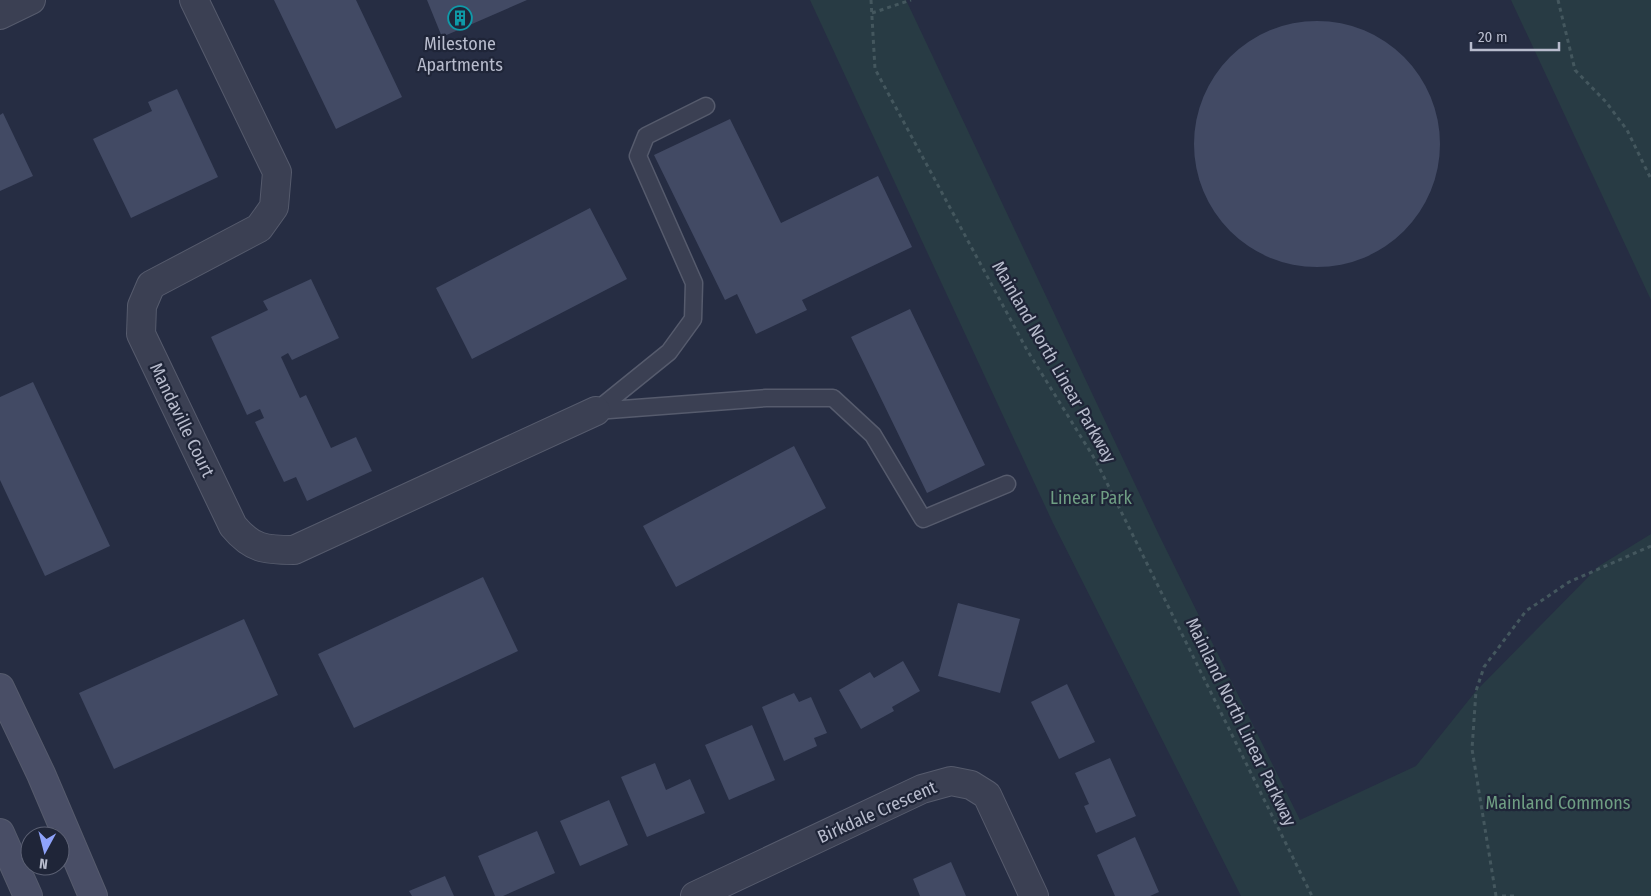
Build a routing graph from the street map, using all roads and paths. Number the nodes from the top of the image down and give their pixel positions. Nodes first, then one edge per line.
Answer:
1 (32, 0) edge
2 (194, 0) edge
3 (871, 0) edge
4 (911, 0) edge
5 (1558, 0) edge
6 (872, 13) junction
7 (0, 15) edge
8 (706, 106) dead end
9 (1651, 179) edge
10 (596, 411) junction
11 (1007, 484) dead end
12 (1651, 546) edge
13 (0, 688) edge
14 (0, 834) edge
15 (28, 896) edge
16 (93, 896) edge
17 (695, 896) edge
18 (1034, 896) edge
19 (1312, 896) edge
20 (1496, 896) edge
21 (1502, 896) edge
22 (1516, 896) edge

1 - 7 street
2 - 10 street, Mandaville Court
3 - 6 path, Mainland North Linear Parkway
4 - 6 path
5 - 9 path
6 - 19 path, Mainland North Linear Parkway
8 - 10 lane
10 - 11 lane
12 - 20 path
13 - 16 main road
14 - 15 main road
17 - 18 street, Birkdale Crescent
21 - 22 path

